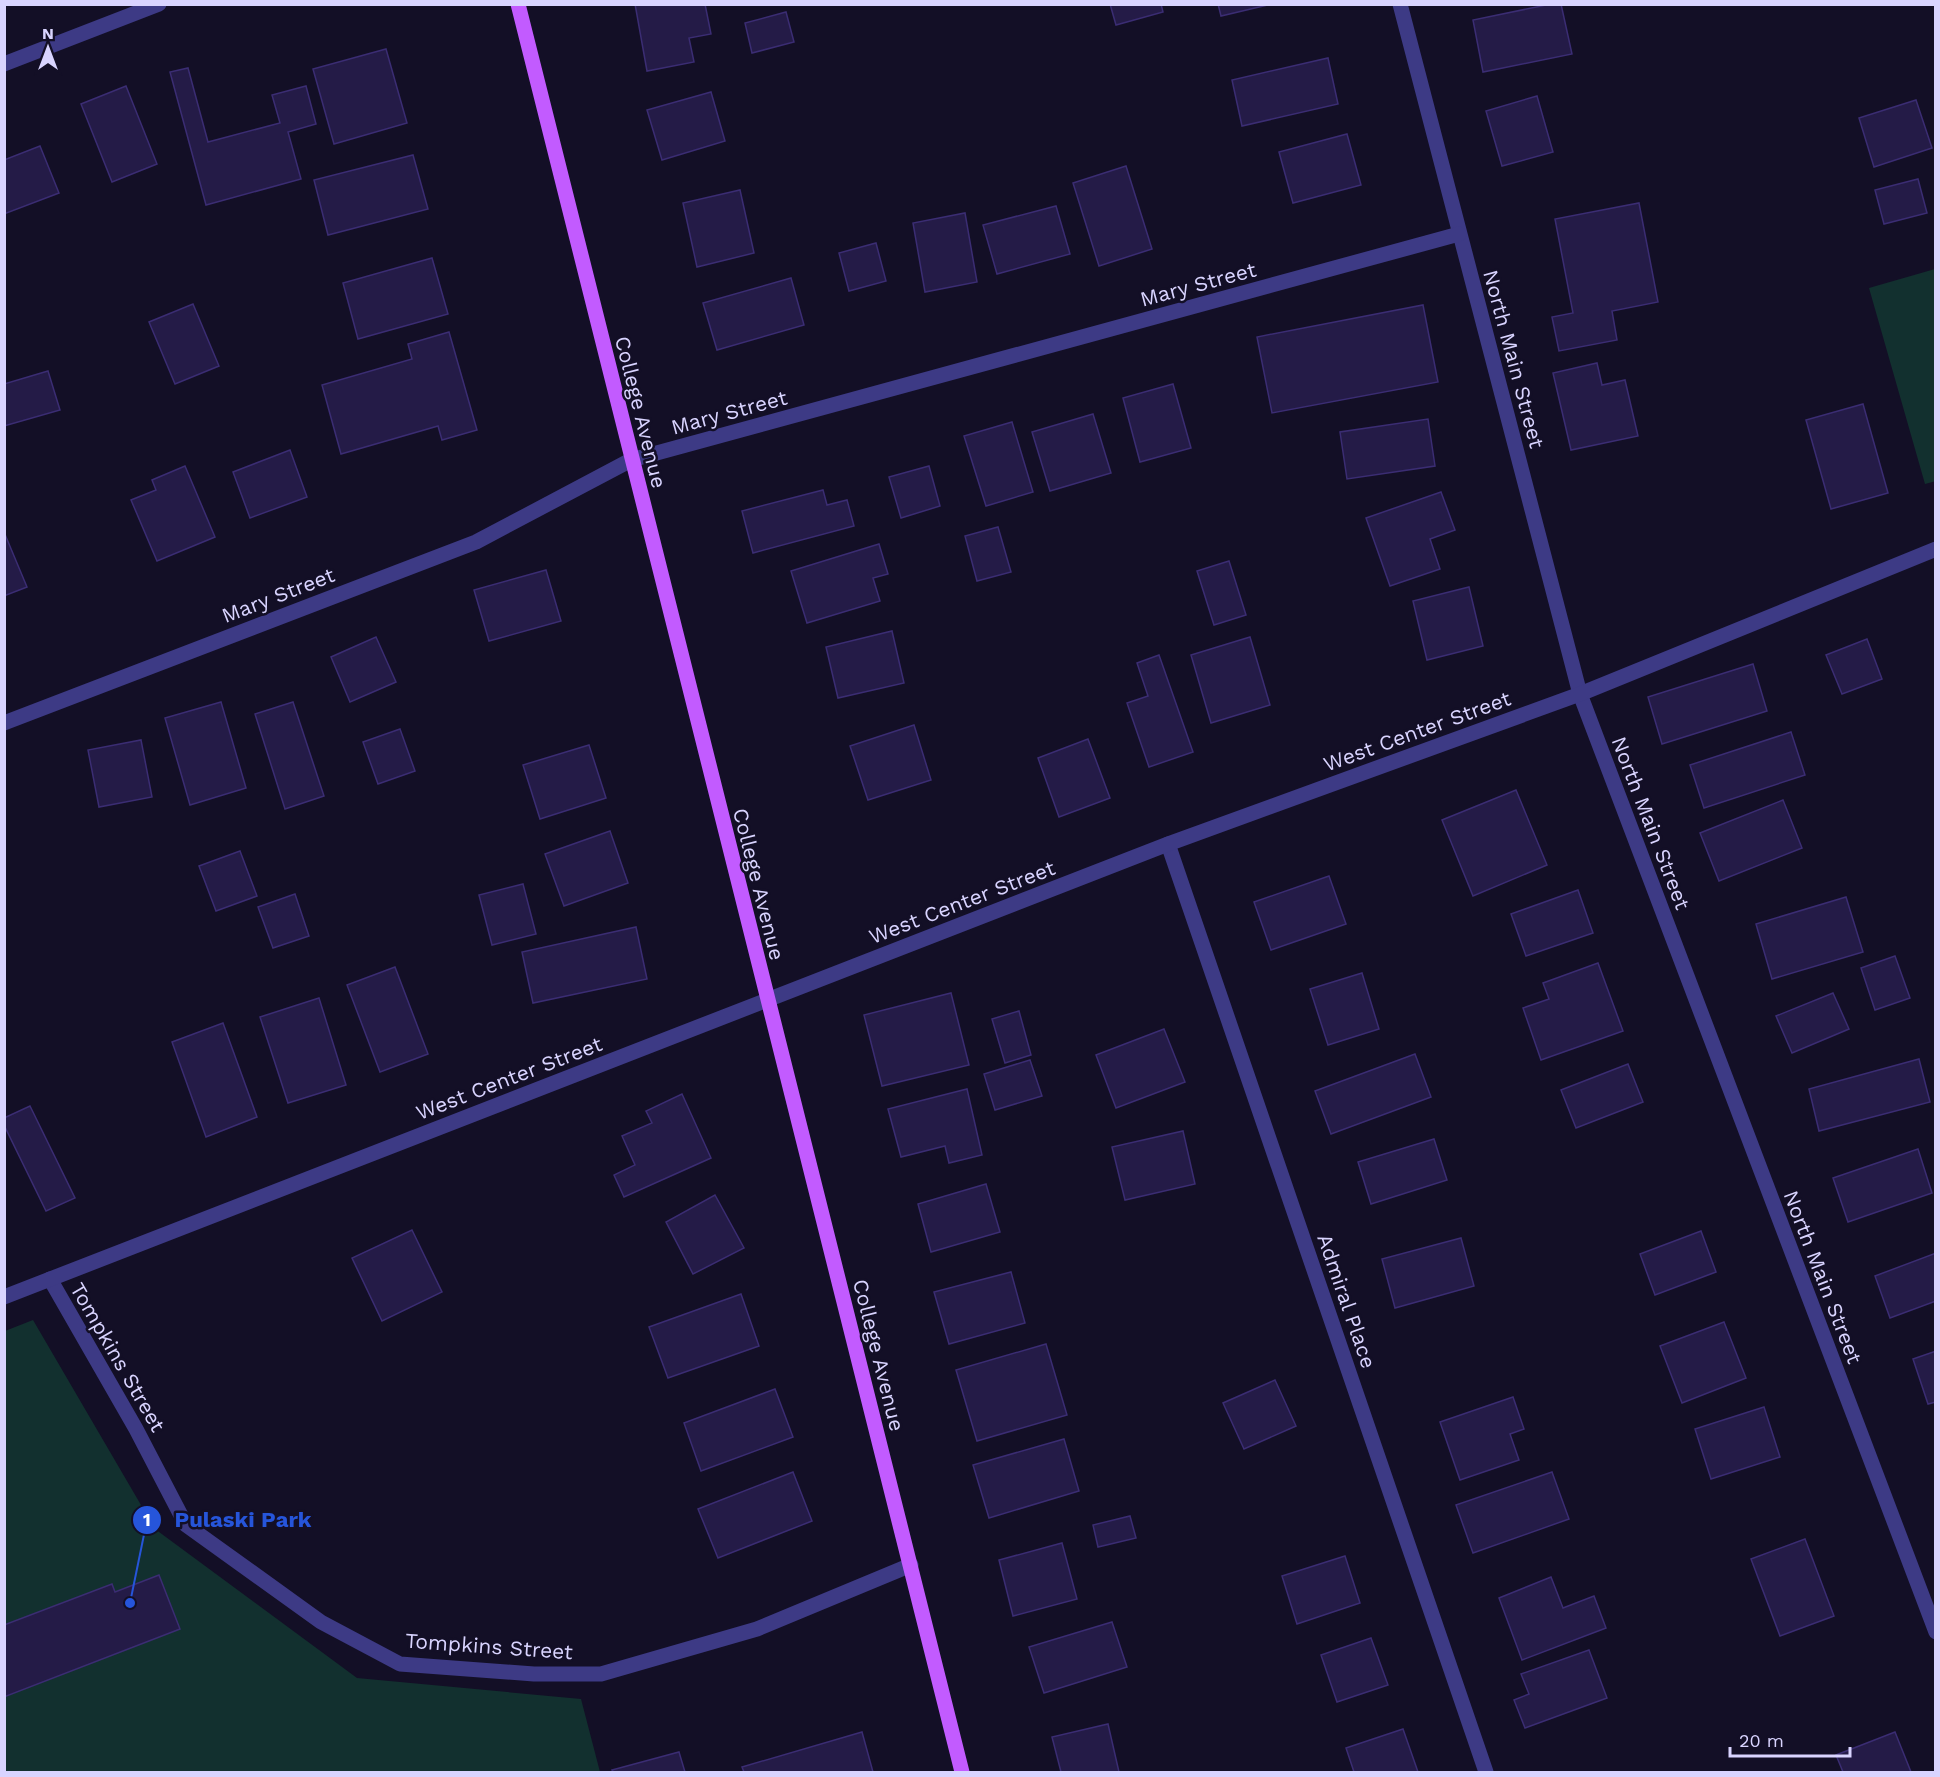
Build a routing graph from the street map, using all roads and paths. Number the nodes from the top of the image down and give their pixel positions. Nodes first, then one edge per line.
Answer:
1 (159, 4) edge
2 (518, 4) edge
3 (1400, 4) edge
4 (4, 64) edge
5 (1459, 234) junction
6 (631, 460) junction
7 (1935, 549) edge
8 (1580, 694) junction
9 (4, 723) edge
10 (1168, 844) junction
11 (767, 1001) junction
12 (50, 1279) junction
13 (4, 1296) edge
14 (911, 1564) junction
15 (1935, 1632) edge
16 (962, 1773) edge
17 (1486, 1773) edge

1 - 4 street
2 - 6 main road, College Avenue
3 - 5 street, North Main Street
5 - 6 street, Mary Street
5 - 8 street, North Main Street
6 - 9 street, Mary Street
6 - 11 main road, College Avenue
7 - 8 street, West Center Street
8 - 10 street, West Center Street
8 - 15 street, North Main Street
10 - 11 street, West Center Street
10 - 17 street, Admiral Place
11 - 12 street, West Center Street
11 - 14 main road, College Avenue
12 - 13 street, West Center Street
12 - 14 street, Tompkins Street
14 - 16 main road, College Avenue

